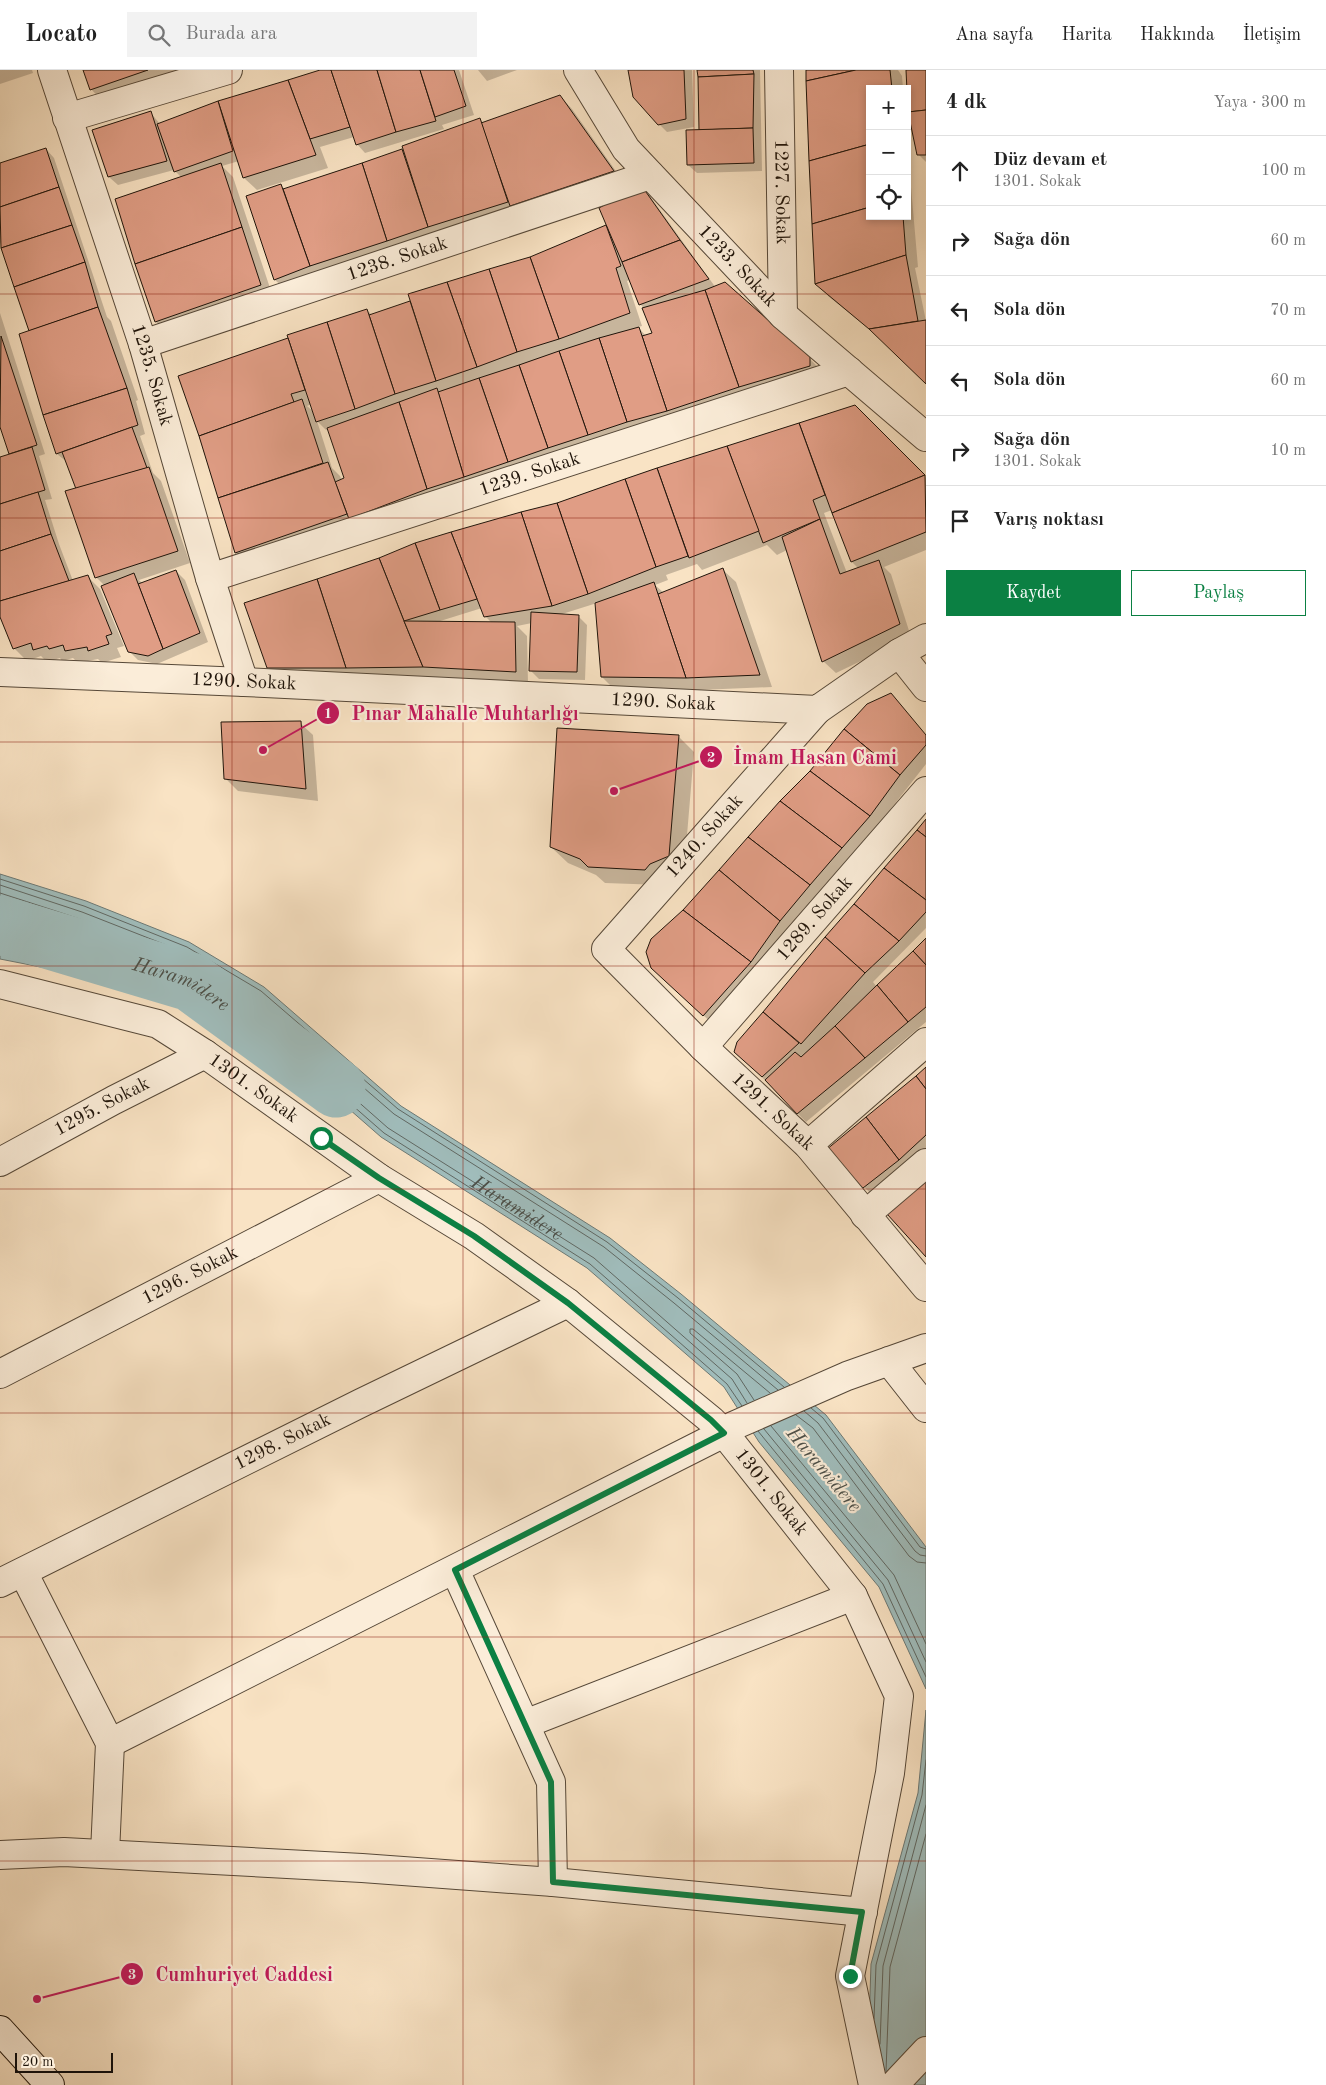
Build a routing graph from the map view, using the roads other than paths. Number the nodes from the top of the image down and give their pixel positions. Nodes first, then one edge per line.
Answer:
1 (52, 70) edge
2 (228, 70) edge
3 (578, 70) edge
4 (779, 70) edge
5 (594, 82) edge
6 (67, 118) junction
7 (650, 175) junction
8 (783, 315) junction
9 (143, 344) junction
10 (849, 371) junction
11 (926, 437) edge
12 (210, 578) junction
13 (926, 638) edge
14 (899, 653) junction
15 (0, 672) edge
16 (244, 682) junction
17 (926, 687) edge
18 (817, 710) junction
19 (926, 791) edge
20 (606, 949) joint
21 (0, 984) edge
22 (926, 1042) edge
23 (703, 1047) junction
24 (205, 1054) junction
25 (808, 1145) junction
26 (0, 1162) edge
27 (926, 1163) edge
28 (379, 1178) junction
29 (865, 1215) junction
30 (926, 1287) edge
31 (568, 1303) junction
32 (926, 1348) edge
33 (889, 1361) junction
34 (0, 1374) edge
35 (926, 1408) edge
36 (728, 1430) junction
37 (455, 1570) junction
38 (12, 1578) edge
39 (853, 1596) junction
40 (525, 1724) junction
41 (110, 1743) junction
42 (105, 1853) junction
43 (0, 1855) edge
44 (553, 1882) junction
45 (862, 1912) junction
46 (0, 2030) edge
47 (926, 2051) edge
48 (50, 2085) edge
49 (873, 2085) edge
50 (894, 2085) edge

1 - 6 street, 1235. Sokak
2 - 6 street
3 - 5 street, 1233. Sokak
4 - 8 street, 1227. Sokak
5 - 7 street, 1233. Sokak
6 - 9 street, 1235. Sokak
7 - 8 street, 1233. Sokak
7 - 9 street, 1238. Sokak
8 - 10 street, 1233. Sokak
9 - 12 street, 1235. Sokak
10 - 11 street, 1233. Sokak
10 - 12 street, 1239. Sokak
12 - 16 street, 1235. Sokak
13 - 14 street, 1240. Sokak
14 - 17 street
14 - 18 street, 1240. Sokak
15 - 16 street, 1290. Sokak
16 - 18 street, 1290. Sokak
18 - 20 street, 1240. Sokak
19 - 23 street, 1289. Sokak
20 - 23 street, 1291. Sokak
21 - 24 street, 1301. Sokak
22 - 25 street
23 - 25 street, 1291. Sokak
24 - 26 street, 1295. Sokak
24 - 28 street, 1301. Sokak
25 - 29 street, 1291. Sokak
27 - 29 street
28 - 31 street, 1301. Sokak
28 - 34 street, 1296. Sokak
29 - 30 street, 1291. Sokak
31 - 36 street, 1301. Sokak
31 - 38 street, 1298. Sokak
32 - 33 street
33 - 35 street
33 - 36 street
36 - 37 street
36 - 39 street, 1301. Sokak
37 - 40 street
37 - 41 street
38 - 41 street
39 - 40 street
39 - 45 street, 1301. Sokak
40 - 44 street
41 - 42 street
42 - 43 street
42 - 44 street
44 - 45 street
45 - 49 street, 1301. Sokak
46 - 48 street
47 - 50 street

